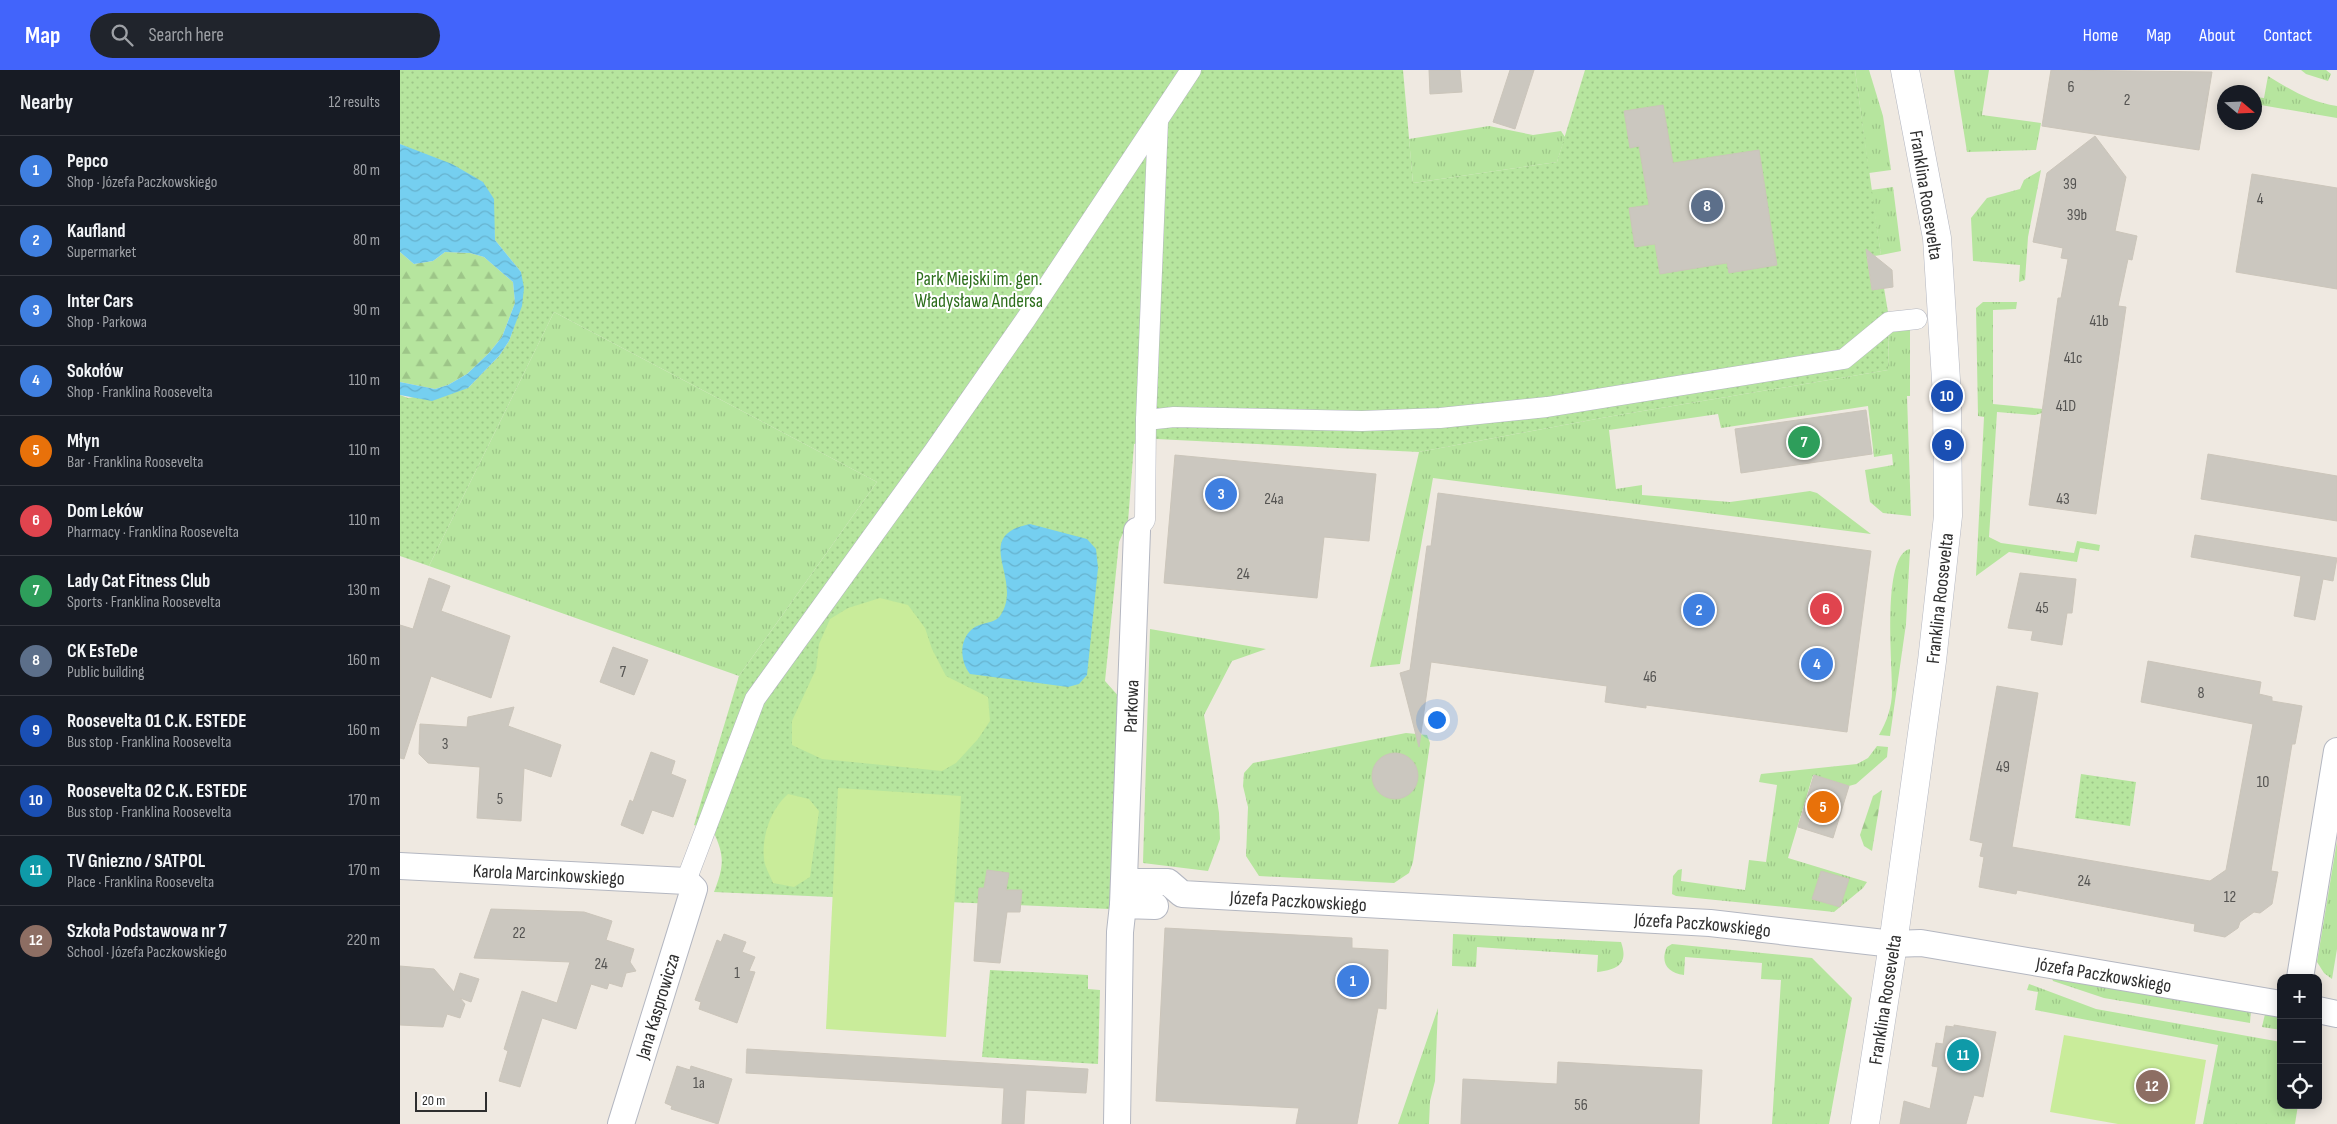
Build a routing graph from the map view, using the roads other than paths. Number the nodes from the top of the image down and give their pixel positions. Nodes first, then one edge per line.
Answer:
1 (1190, 70) edge
2 (1907, 72) edge
3 (1158, 120) junction
4 (1917, 319) dead end
5 (1146, 420) junction
6 (1137, 531) joint
7 (2337, 751) edge
8 (400, 866) edge
9 (690, 885) junction
10 (1123, 894) junction
11 (1155, 906) dead end
12 (1893, 944) junction
13 (2301, 974) edge
14 (2277, 1003) edge
15 (2322, 1011) edge
16 (2337, 1014) edge
17 (621, 1124) edge
18 (1117, 1124) edge
19 (1865, 1124) edge

1 - 3 street
2 - 12 street, Franklina Roosevelta
3 - 5 street
3 - 9 street
4 - 5 street
5 - 6 street
6 - 10 street, Parkowa
7 - 13 street
8 - 9 street, Karola Marcinkowskiego
9 - 17 street, Jana Kasprowicza
10 - 11 street
10 - 12 street, Józefa Paczkowskiego
10 - 18 street, Parkowa
12 - 14 street, Józefa Paczkowskiego
12 - 19 street, Franklina Roosevelta
15 - 16 street

